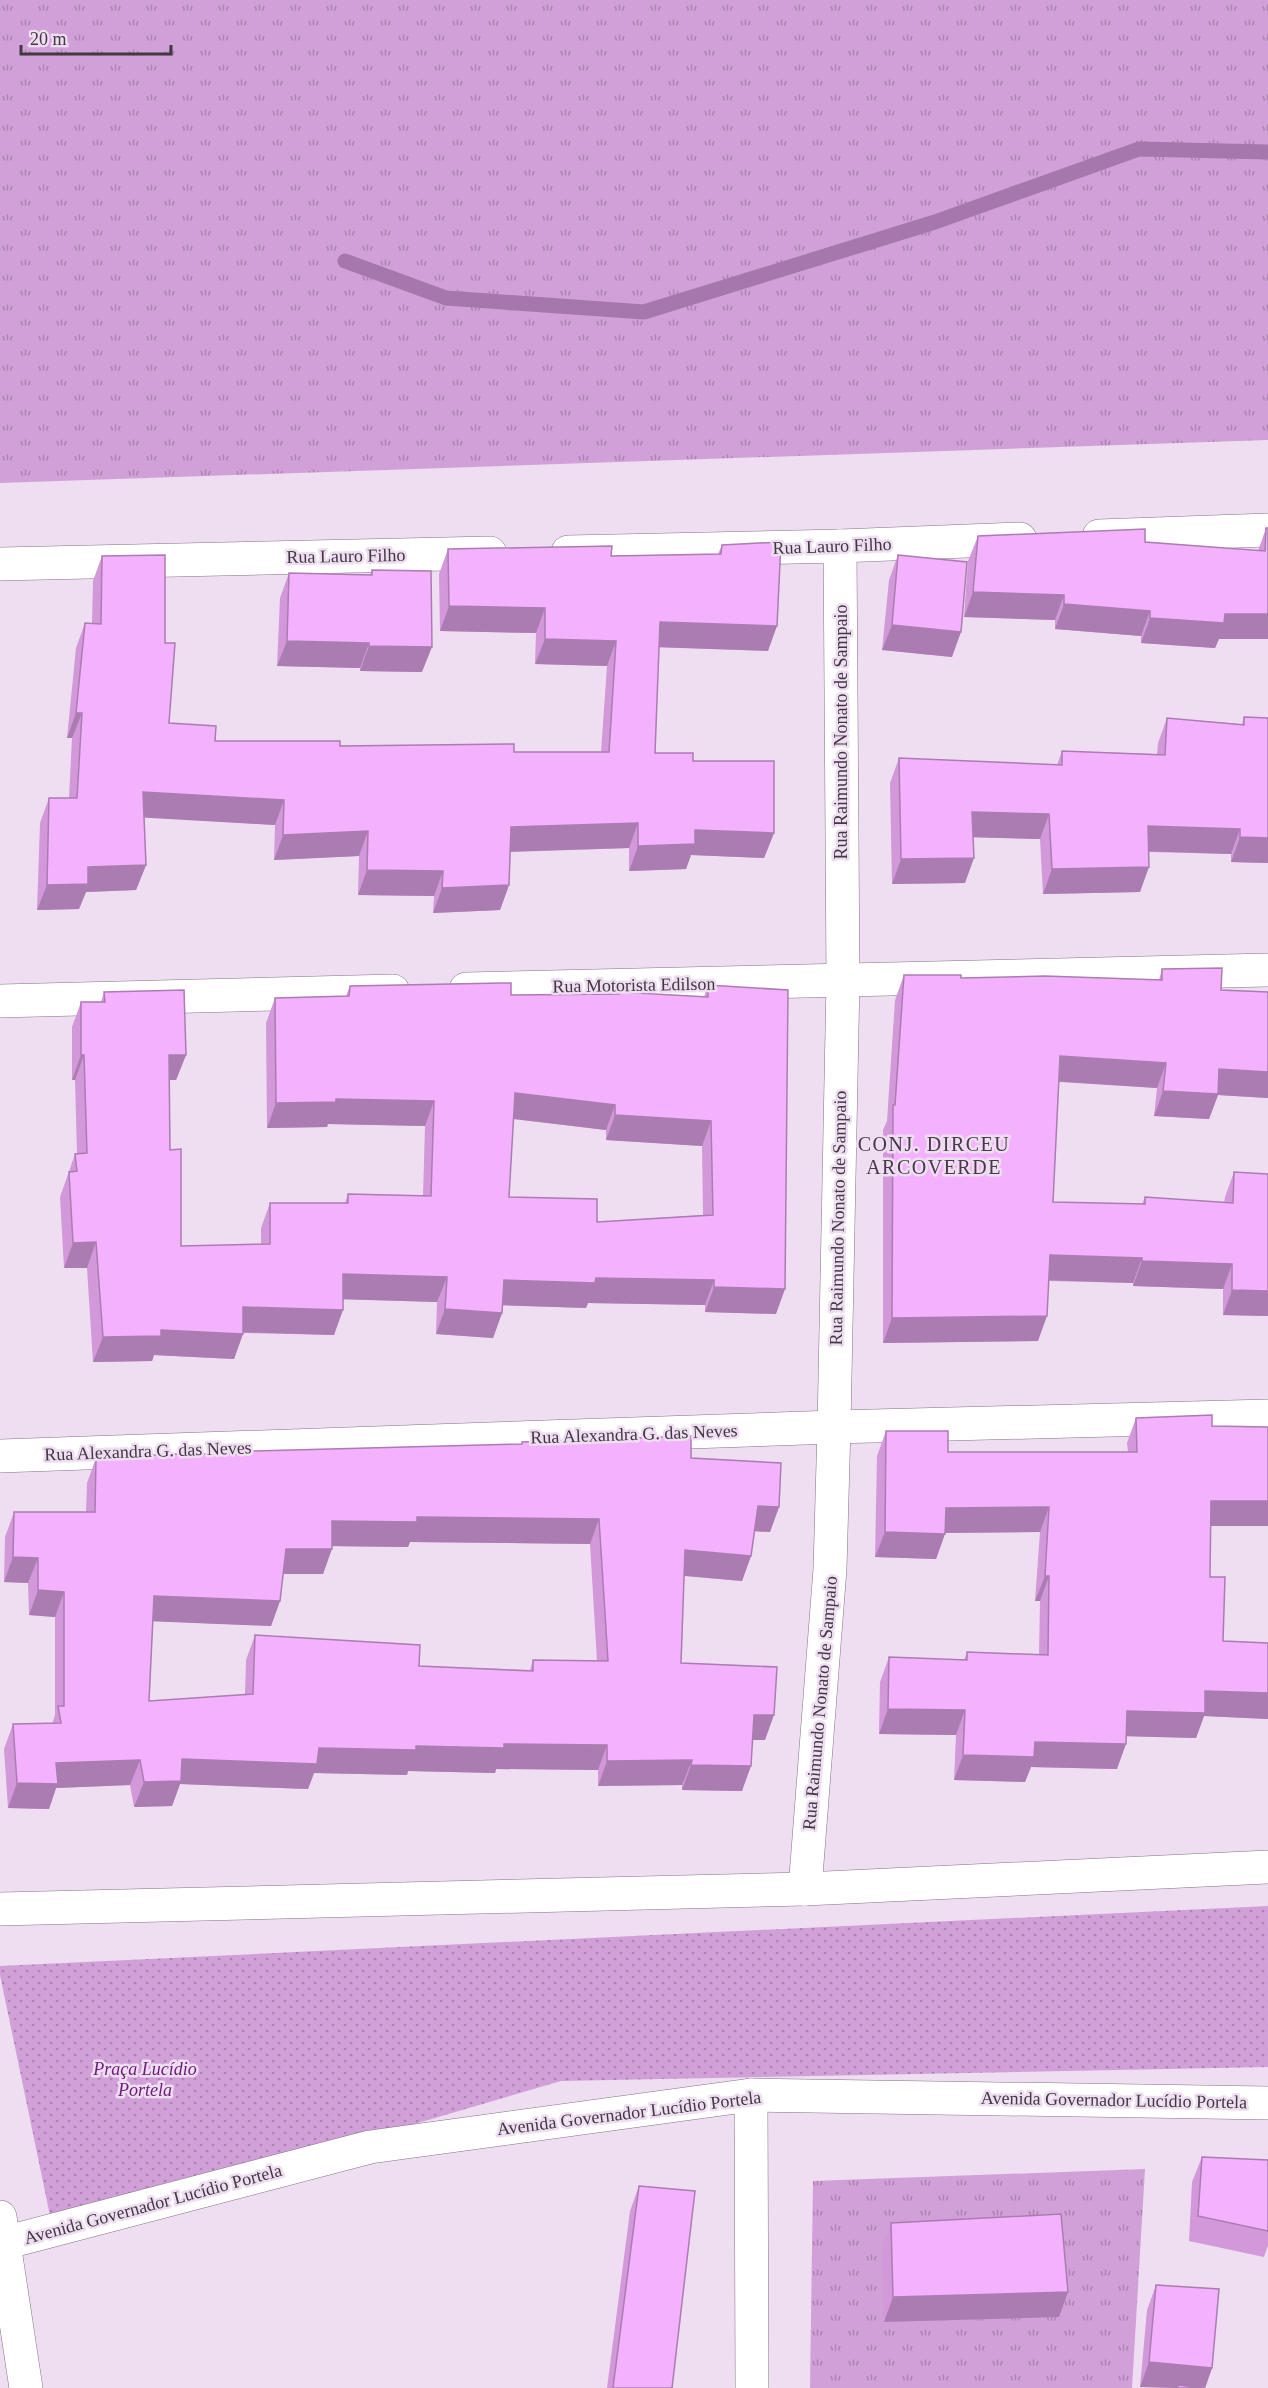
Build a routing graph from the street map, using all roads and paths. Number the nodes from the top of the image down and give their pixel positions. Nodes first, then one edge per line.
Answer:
1 (1268, 530) edge
2 (840, 546) junction
3 (0, 564) edge
4 (1268, 970) edge
5 (843, 980) junction
6 (0, 1001) edge
7 (1268, 1416) edge
8 (834, 1427) junction
9 (0, 1456) edge
10 (1268, 1867) edge
11 (805, 1889) junction
12 (0, 1909) edge
13 (751, 2095) junction
14 (1268, 2103) edge
15 (2, 2230) edge
16 (26, 2388) edge
17 (752, 2388) edge

1 - 2 street, Rua Lauro Filho
2 - 3 street, Rua Lauro Filho
2 - 5 street, Rua Raimundo Nonato de Sampaio
4 - 5 street, Rua Motorista Edilson
5 - 6 street, Rua Motorista Edilson
5 - 8 street, Rua Raimundo Nonato de Sampaio
7 - 8 street, Rua Alexandra G. das Neves
8 - 9 street, Rua Alexandra G. das Neves
8 - 11 street, Rua Raimundo Nonato de Sampaio
10 - 11 street
11 - 12 street
13 - 14 street, Avenida Governador Lucídio Portela
13 - 15 street, Avenida Governador Lucídio Portela
13 - 17 street
15 - 16 street

